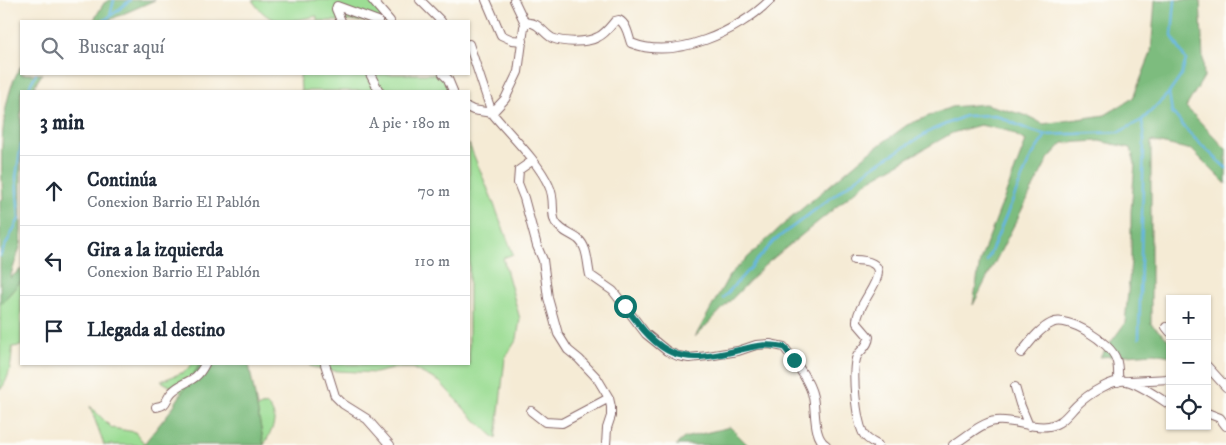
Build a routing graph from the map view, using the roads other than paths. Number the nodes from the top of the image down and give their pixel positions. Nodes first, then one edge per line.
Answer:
1 (372, 0) edge
2 (420, 0) edge
3 (486, 0) edge
4 (514, 0) edge
5 (770, 0) edge
6 (342, 20) edge
7 (375, 20) edge
8 (389, 20) edge
9 (440, 20) edge
10 (525, 24) junction
11 (523, 42) junction
12 (470, 47) edge
13 (371, 75) edge
14 (444, 75) edge
15 (378, 90) edge
16 (453, 90) edge
17 (470, 108) edge
18 (492, 113) junction
19 (532, 161) junction
20 (854, 260) dead end
21 (1021, 353) dead end
22 (204, 365) edge
23 (325, 365) edge
24 (1211, 371) edge
25 (1166, 380) edge
26 (1128, 381) junction
27 (1118, 382) junction
28 (1015, 387) dead end
29 (1226, 387) edge
30 (609, 398) junction
31 (1166, 403) edge
32 (156, 407) dead end
33 (531, 411) dead end
34 (1211, 415) edge
35 (1029, 426) junction
36 (1226, 426) edge
37 (390, 445) edge
38 (606, 445) edge
39 (826, 445) edge
40 (878, 445) edge
41 (953, 445) edge

1 - 8 street
2 - 9 street
3 - 11 street
4 - 10 street
5 - 10 street
6 - 7 street
10 - 11 street
11 - 18 street
12 - 18 street
13 - 15 street
14 - 16 street
17 - 18 street
18 - 19 street
19 - 30 street
19 - 39 street
20 - 40 street
21 - 27 street
22 - 32 street
23 - 37 street
24 - 29 street
25 - 26 street
26 - 27 street
26 - 31 street
27 - 35 street
28 - 35 street
30 - 33 street
30 - 38 street
34 - 36 street
35 - 41 street

